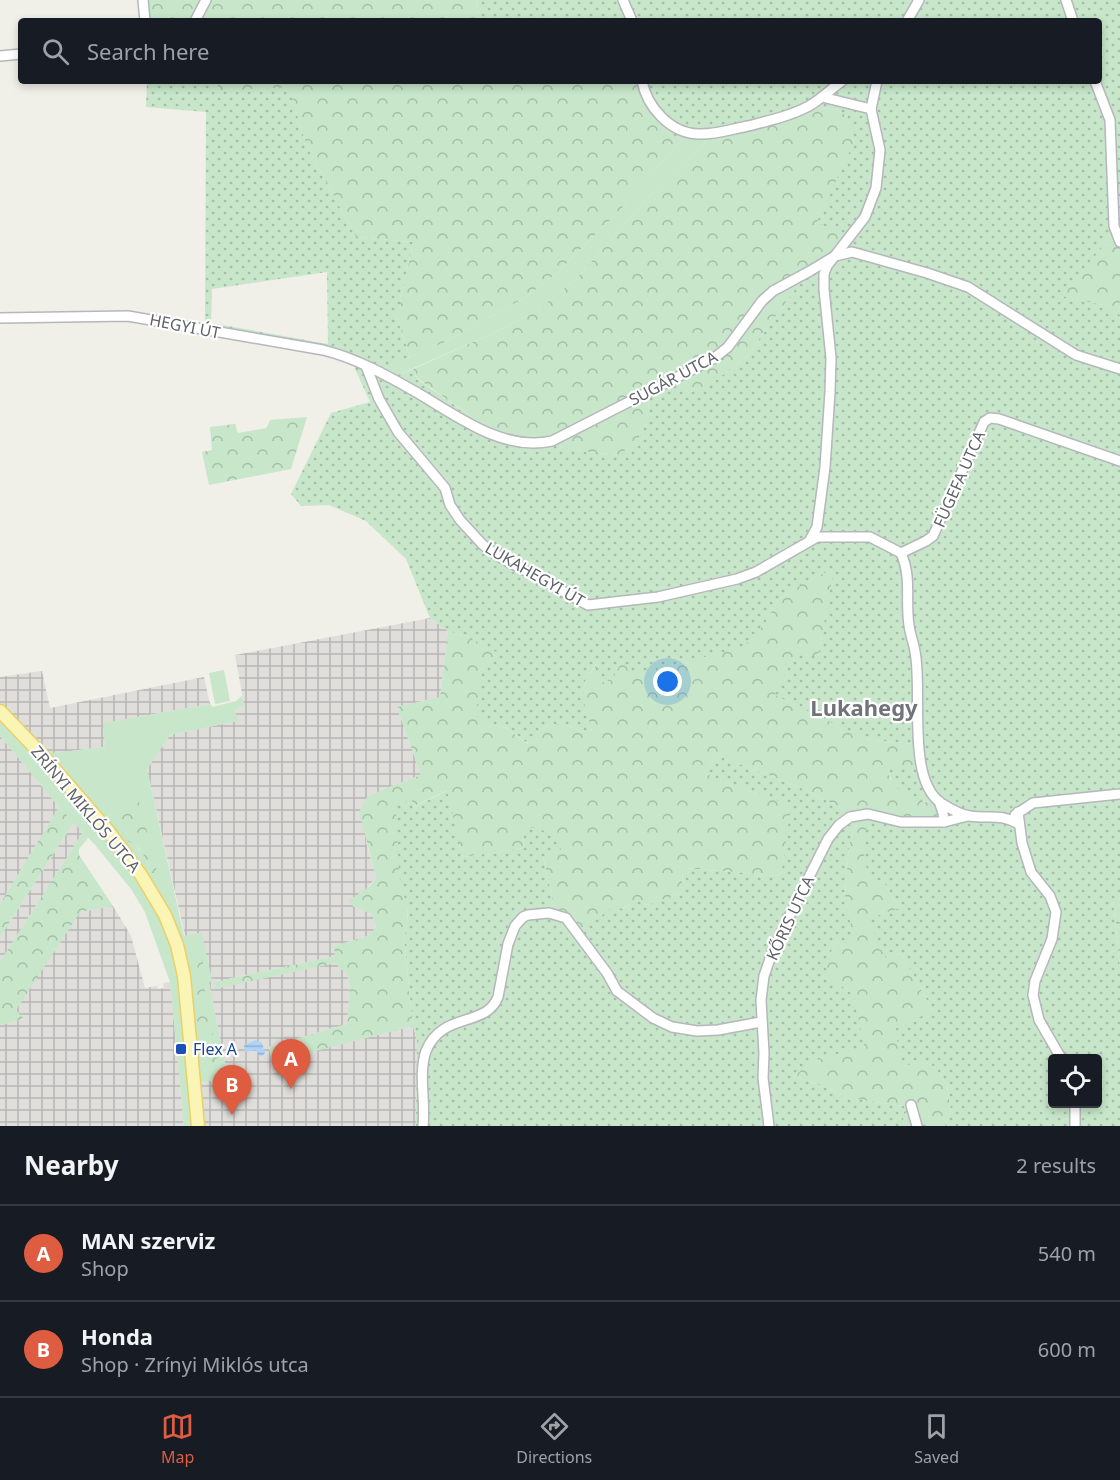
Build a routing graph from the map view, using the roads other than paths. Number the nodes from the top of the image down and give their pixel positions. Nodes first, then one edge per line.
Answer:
1 (143, 0) edge
2 (206, 0) edge
3 (622, 0) edge
4 (919, 0) edge
5 (1066, 0) edge
6 (145, 18) edge
7 (197, 18) edge
8 (631, 18) edge
9 (909, 18) edge
10 (1072, 18) edge
11 (18, 54) edge
12 (0, 56) edge
13 (643, 84) edge
14 (838, 84) edge
15 (875, 84) edge
16 (1096, 84) edge
17 (822, 97) junction
18 (871, 109) junction
19 (1120, 242) edge
20 (835, 256) junction
21 (0, 318) edge
22 (366, 366) junction
23 (1120, 369) edge
24 (1120, 461) edge
25 (817, 527) junction
26 (826, 537) junction
27 (810, 540) junction
28 (901, 553) junction
29 (0, 711) edge
30 (1120, 794) edge
31 (939, 801) junction
32 (1018, 812) junction
33 (968, 816) junction
34 (1008, 817) junction
35 (944, 822) junction
36 (1019, 824) junction
37 (761, 1022) junction
38 (1058, 1054) edge
39 (910, 1106) dead end
40 (1075, 1108) edge
41 (198, 1126) edge
42 (423, 1126) edge
43 (769, 1126) edge
44 (917, 1126) edge
45 (1075, 1126) edge

1 - 6 street
2 - 7 street
3 - 8 street
4 - 9 street
5 - 10 street
11 - 12 street
13 - 17 street
14 - 17 street
15 - 18 street
16 - 19 street
17 - 18 street
18 - 20 street
20 - 22 street, SUGÁR UTCA
20 - 23 street
20 - 25 street
21 - 22 street, HEGYI ÚT
22 - 27 street, LUKAHEGYI ÚT
24 - 28 street, FÜGEFA UTCA
25 - 26 street
25 - 27 street
26 - 27 street, LUKAHEGYI ÚT
26 - 28 street, LUKAHEGYI ÚT
28 - 31 street
29 - 41 main road, ZRÍNYI MIKLÓS UTCA
30 - 32 street
31 - 33 street
31 - 35 street
32 - 34 street
32 - 36 street
33 - 34 street
33 - 35 street
34 - 36 street
35 - 37 street, KŐRIS UTCA
36 - 38 street
37 - 42 street
37 - 43 street, KŐRIS UTCA
39 - 44 street
40 - 45 street

